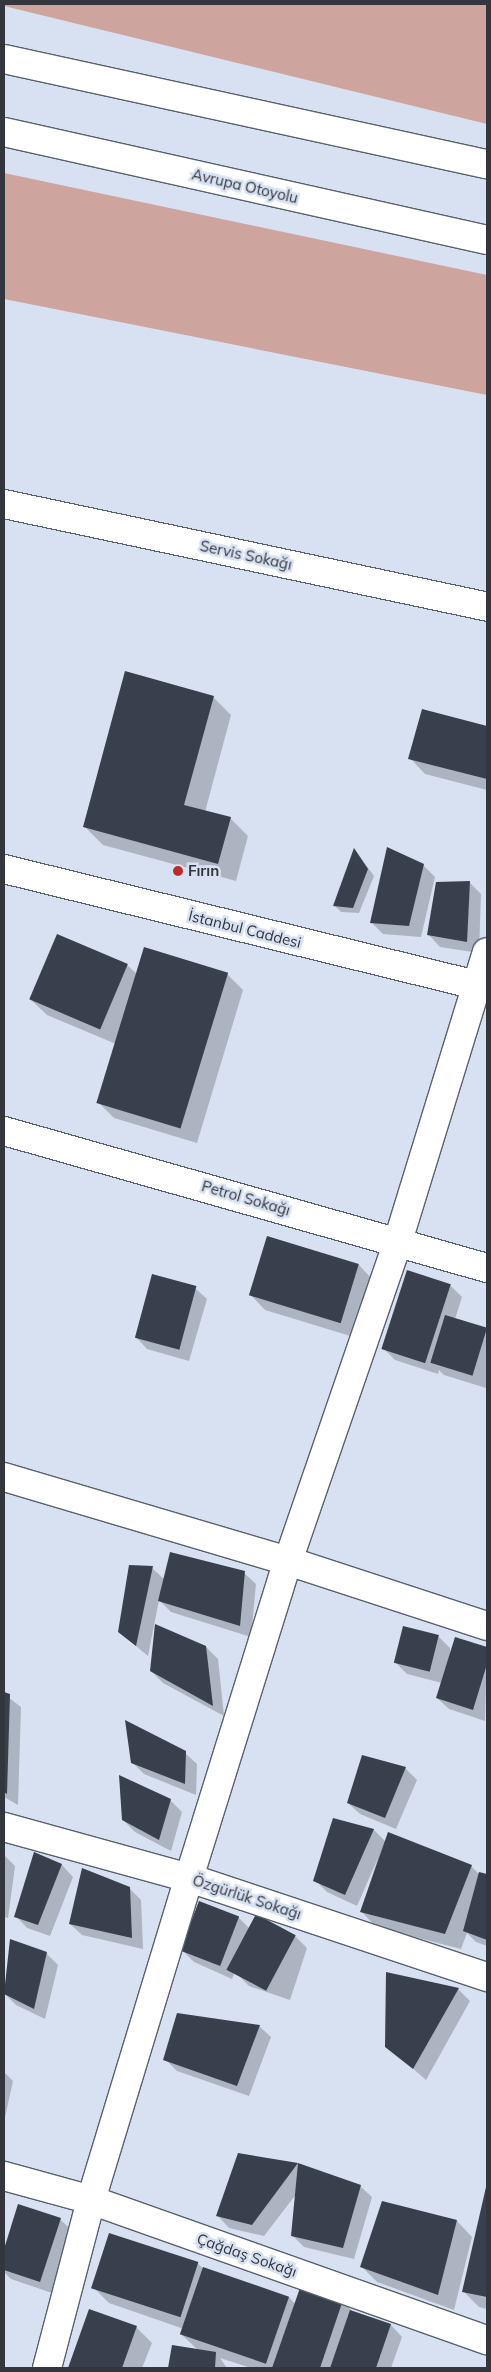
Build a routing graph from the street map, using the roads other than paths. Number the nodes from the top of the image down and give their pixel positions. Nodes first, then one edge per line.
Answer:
1 (4, 59) edge
2 (4, 132) edge
3 (487, 164) edge
4 (487, 240) edge
5 (4, 504) edge
6 (487, 607) edge
7 (4, 869) edge
8 (487, 952) edge
9 (482, 987) edge
10 (4, 1130) edge
11 (398, 1241) junction
12 (487, 1268) edge
13 (4, 1477) edge
14 (288, 1561) junction
15 (487, 1626) edge
16 (4, 1827) edge
17 (189, 1878) junction
18 (487, 1977) edge
19 (4, 2176) edge
20 (91, 2200) junction
21 (487, 2340) edge
22 (47, 2368) edge

1 - 3 main road
2 - 4 main road, Avrupa Otoyolu
5 - 6 main road, Servis Sokağı
7 - 9 main road, İstanbul Caddesi
8 - 9 main road
9 - 11 main road
10 - 11 main road, Petrol Sokağı
11 - 12 main road, Petrol Sokağı
11 - 14 main road
13 - 14 main road
14 - 15 main road
14 - 17 main road
16 - 17 main road, Özgürlük Sokağı
17 - 18 main road, Özgürlük Sokağı
17 - 20 main road
19 - 20 main road, Çağdaş Sokağı
20 - 21 main road, Çağdaş Sokağı
20 - 22 main road

